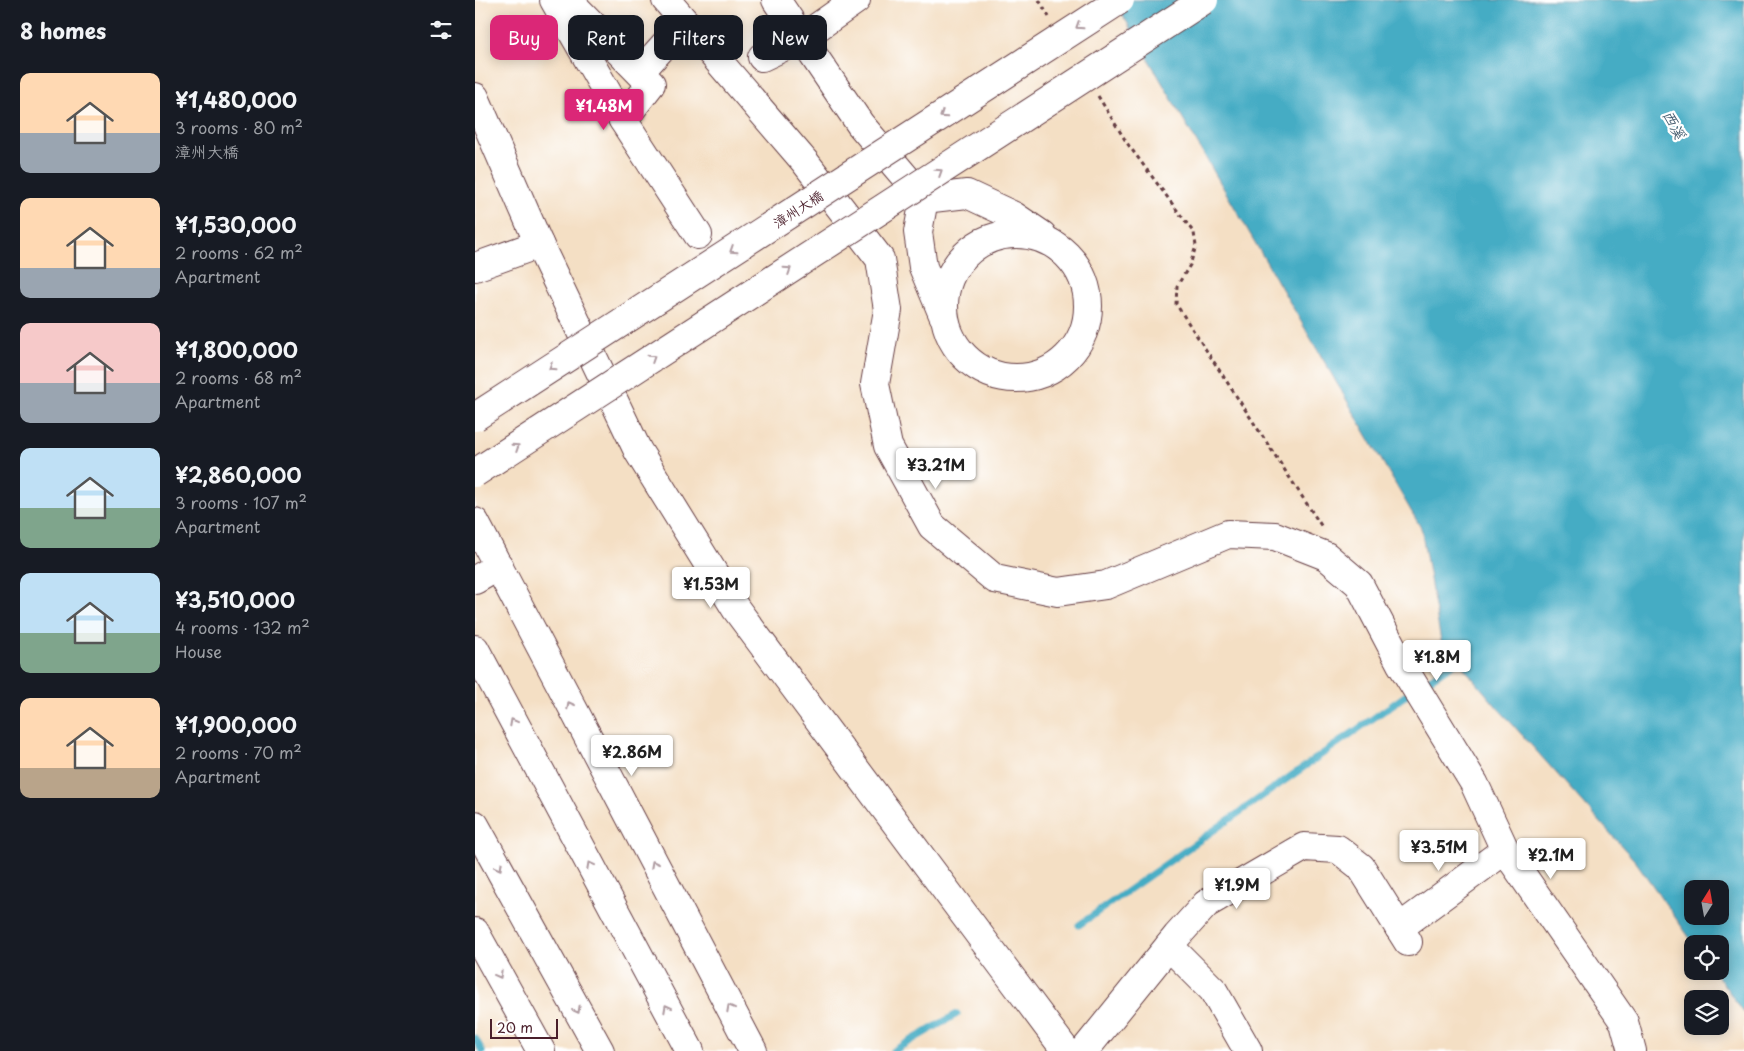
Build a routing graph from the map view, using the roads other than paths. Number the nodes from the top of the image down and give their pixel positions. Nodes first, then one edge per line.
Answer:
1 (554, 0) edge
2 (569, 0) edge
3 (666, 0) edge
4 (776, 0) edge
5 (856, 0) edge
6 (1120, 0) edge
7 (1204, 0) edge
8 (679, 15) edge
9 (786, 15) edge
10 (827, 20) edge
11 (654, 56) edge
12 (718, 60) edge
13 (760, 60) edge
14 (817, 60) edge
15 (640, 72) junction
16 (744, 92) junction
17 (475, 97) edge
18 (623, 120) junction
19 (924, 199) junction
20 (698, 235) dead end
21 (539, 244) junction
22 (1055, 244) junction
23 (475, 267) edge
24 (944, 317) junction
25 (475, 417) edge
26 (475, 474) edge
27 (475, 522) edge
28 (499, 566) junction
29 (475, 580) edge
30 (475, 649) edge
31 (475, 825) edge
32 (1505, 850) junction
33 (475, 932) edge
34 (1169, 946) junction
35 (541, 1051) edge
36 (600, 1051) edge
37 (690, 1051) edge
38 (753, 1051) edge
39 (1066, 1051) edge
40 (1084, 1051) edge
41 (1248, 1051) edge
42 (1632, 1051) edge

1 - 18 main road
2 - 15 main road
3 - 8 main road
4 - 9 main road
5 - 10 main road
6 -> 25 main road, 漳州大橋, bridge
26 -> 7 main road, bridge
11 - 15 main road
12 - 16 main road
13 - 16 main road
14 - 19 main road
15 - 18 main road
16 - 32 main road
17 - 21 main road
18 - 20 main road
19 - 22 main road
19 - 24 main road
21 - 23 main road
21 - 39 main road
22 - 24 main road
22 - 24 main road
27 - 28 main road
28 - 29 main road
38 -> 28 main road
37 -> 30 main road
31 -> 36 main road
32 - 34 main road
32 - 42 main road
33 -> 35 main road
34 - 40 main road
34 - 41 main road

